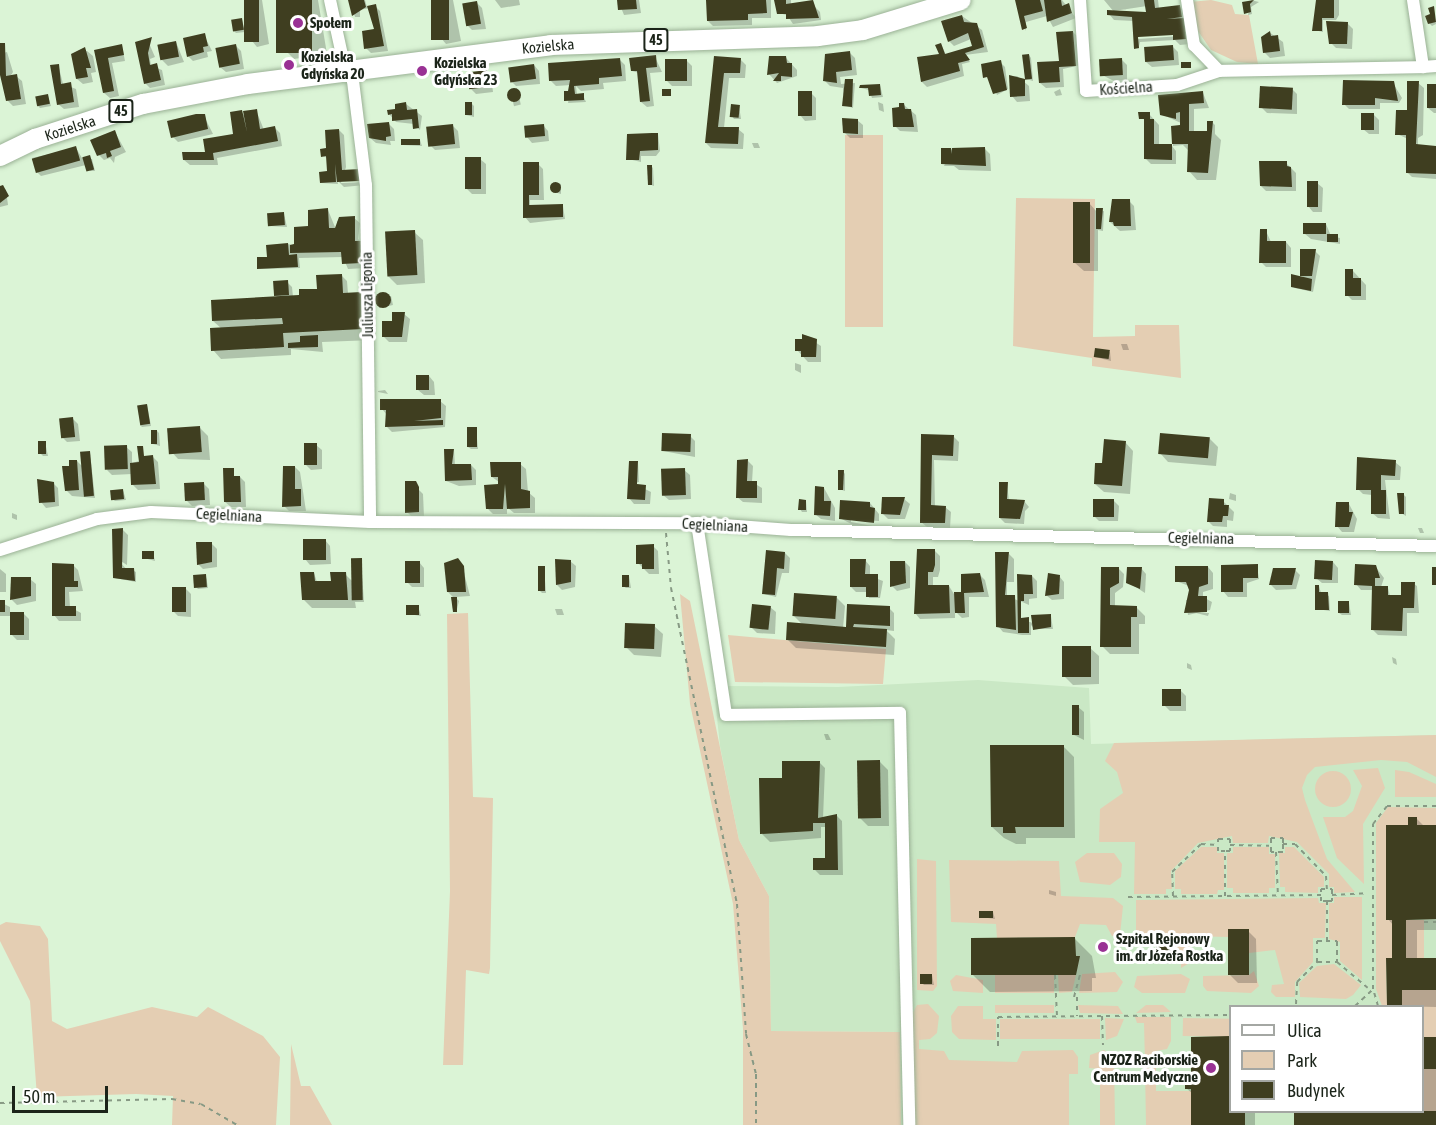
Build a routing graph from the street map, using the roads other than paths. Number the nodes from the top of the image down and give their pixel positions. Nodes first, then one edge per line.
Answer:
1 (330, 0) edge
2 (961, 0) edge
3 (1080, 0) edge
4 (1187, 0) edge
5 (1413, 0) edge
6 (1436, 66) edge
7 (1423, 67) junction
8 (348, 70) junction
9 (1219, 72) junction
10 (0, 156) edge
11 (370, 522) junction
12 (697, 523) junction
13 (1436, 546) edge
14 (0, 550) edge
15 (909, 1125) edge

1 - 8 street, Juliusza Ligonia
2 - 8 main road, Kozielska / 45
3 - 9 street, Kościelna
4 - 9 street
5 - 7 street
6 - 7 street, Kościelna
7 - 9 street, Kościelna
8 - 10 main road, Kozielska / 45
8 - 11 street, Juliusza Ligonia
11 - 12 street, Cegielniana
11 - 14 street, Cegielniana
12 - 13 street, Cegielniana
12 - 15 street

